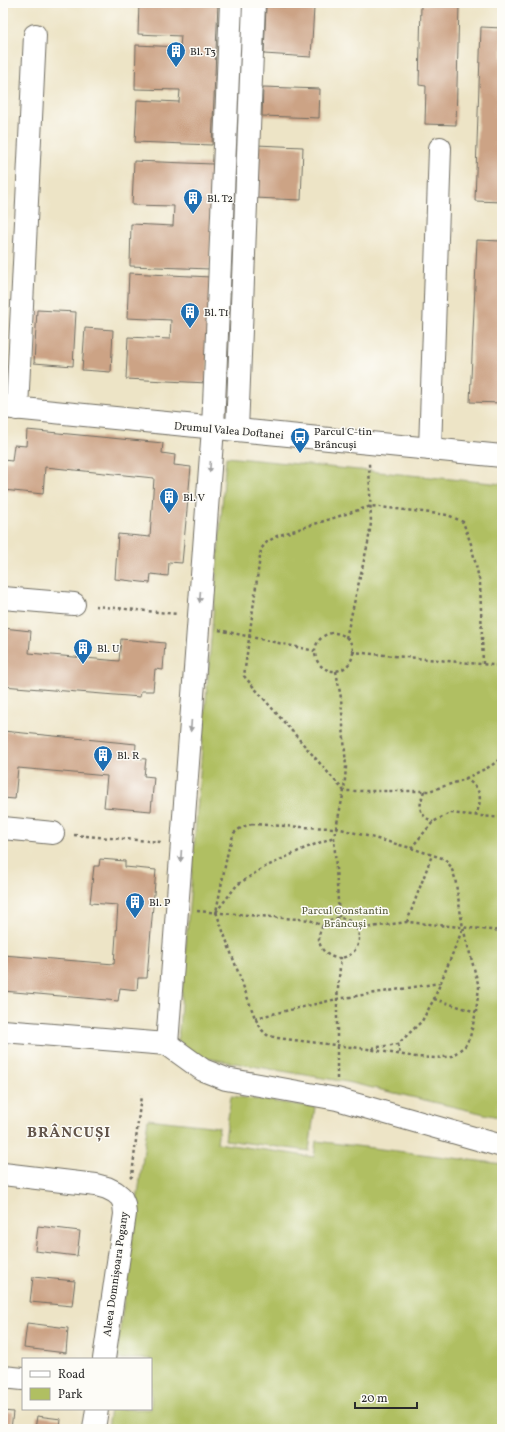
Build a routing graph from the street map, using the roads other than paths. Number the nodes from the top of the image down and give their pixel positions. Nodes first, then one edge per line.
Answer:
1 (231, 3) edge
2 (254, 3) edge
3 (35, 35) dead end
4 (440, 148) dead end
5 (10, 408) edge
6 (213, 428) junction
7 (237, 430) junction
8 (430, 449) junction
9 (502, 456) edge
10 (3, 598) edge
11 (74, 604) road end
12 (3, 828) edge
13 (53, 833) road end
14 (3, 1031) edge
15 (167, 1044) junction
16 (502, 1146) edge
17 (3, 1174) edge
18 (104, 1358) edge
19 (3, 1377) edge
20 (22, 1379) edge
21 (97, 1410) edge
22 (94, 1429) edge

1 - 6 street
2 - 7 street
3 - 5 street
4 - 8 street
5 - 6 street, Drumul Valea Doftanei
6 - 7 street, Drumul Valea Doftanei
6 -> 15 street
7 - 8 street, Drumul Valea Doftanei
8 - 9 street, Drumul Valea Doftanei
10 - 11 street
12 - 13 street
14 - 15 street
15 - 16 street
17 - 18 street, Aleea Domnișoara Pogany
19 - 20 street
21 - 22 street

